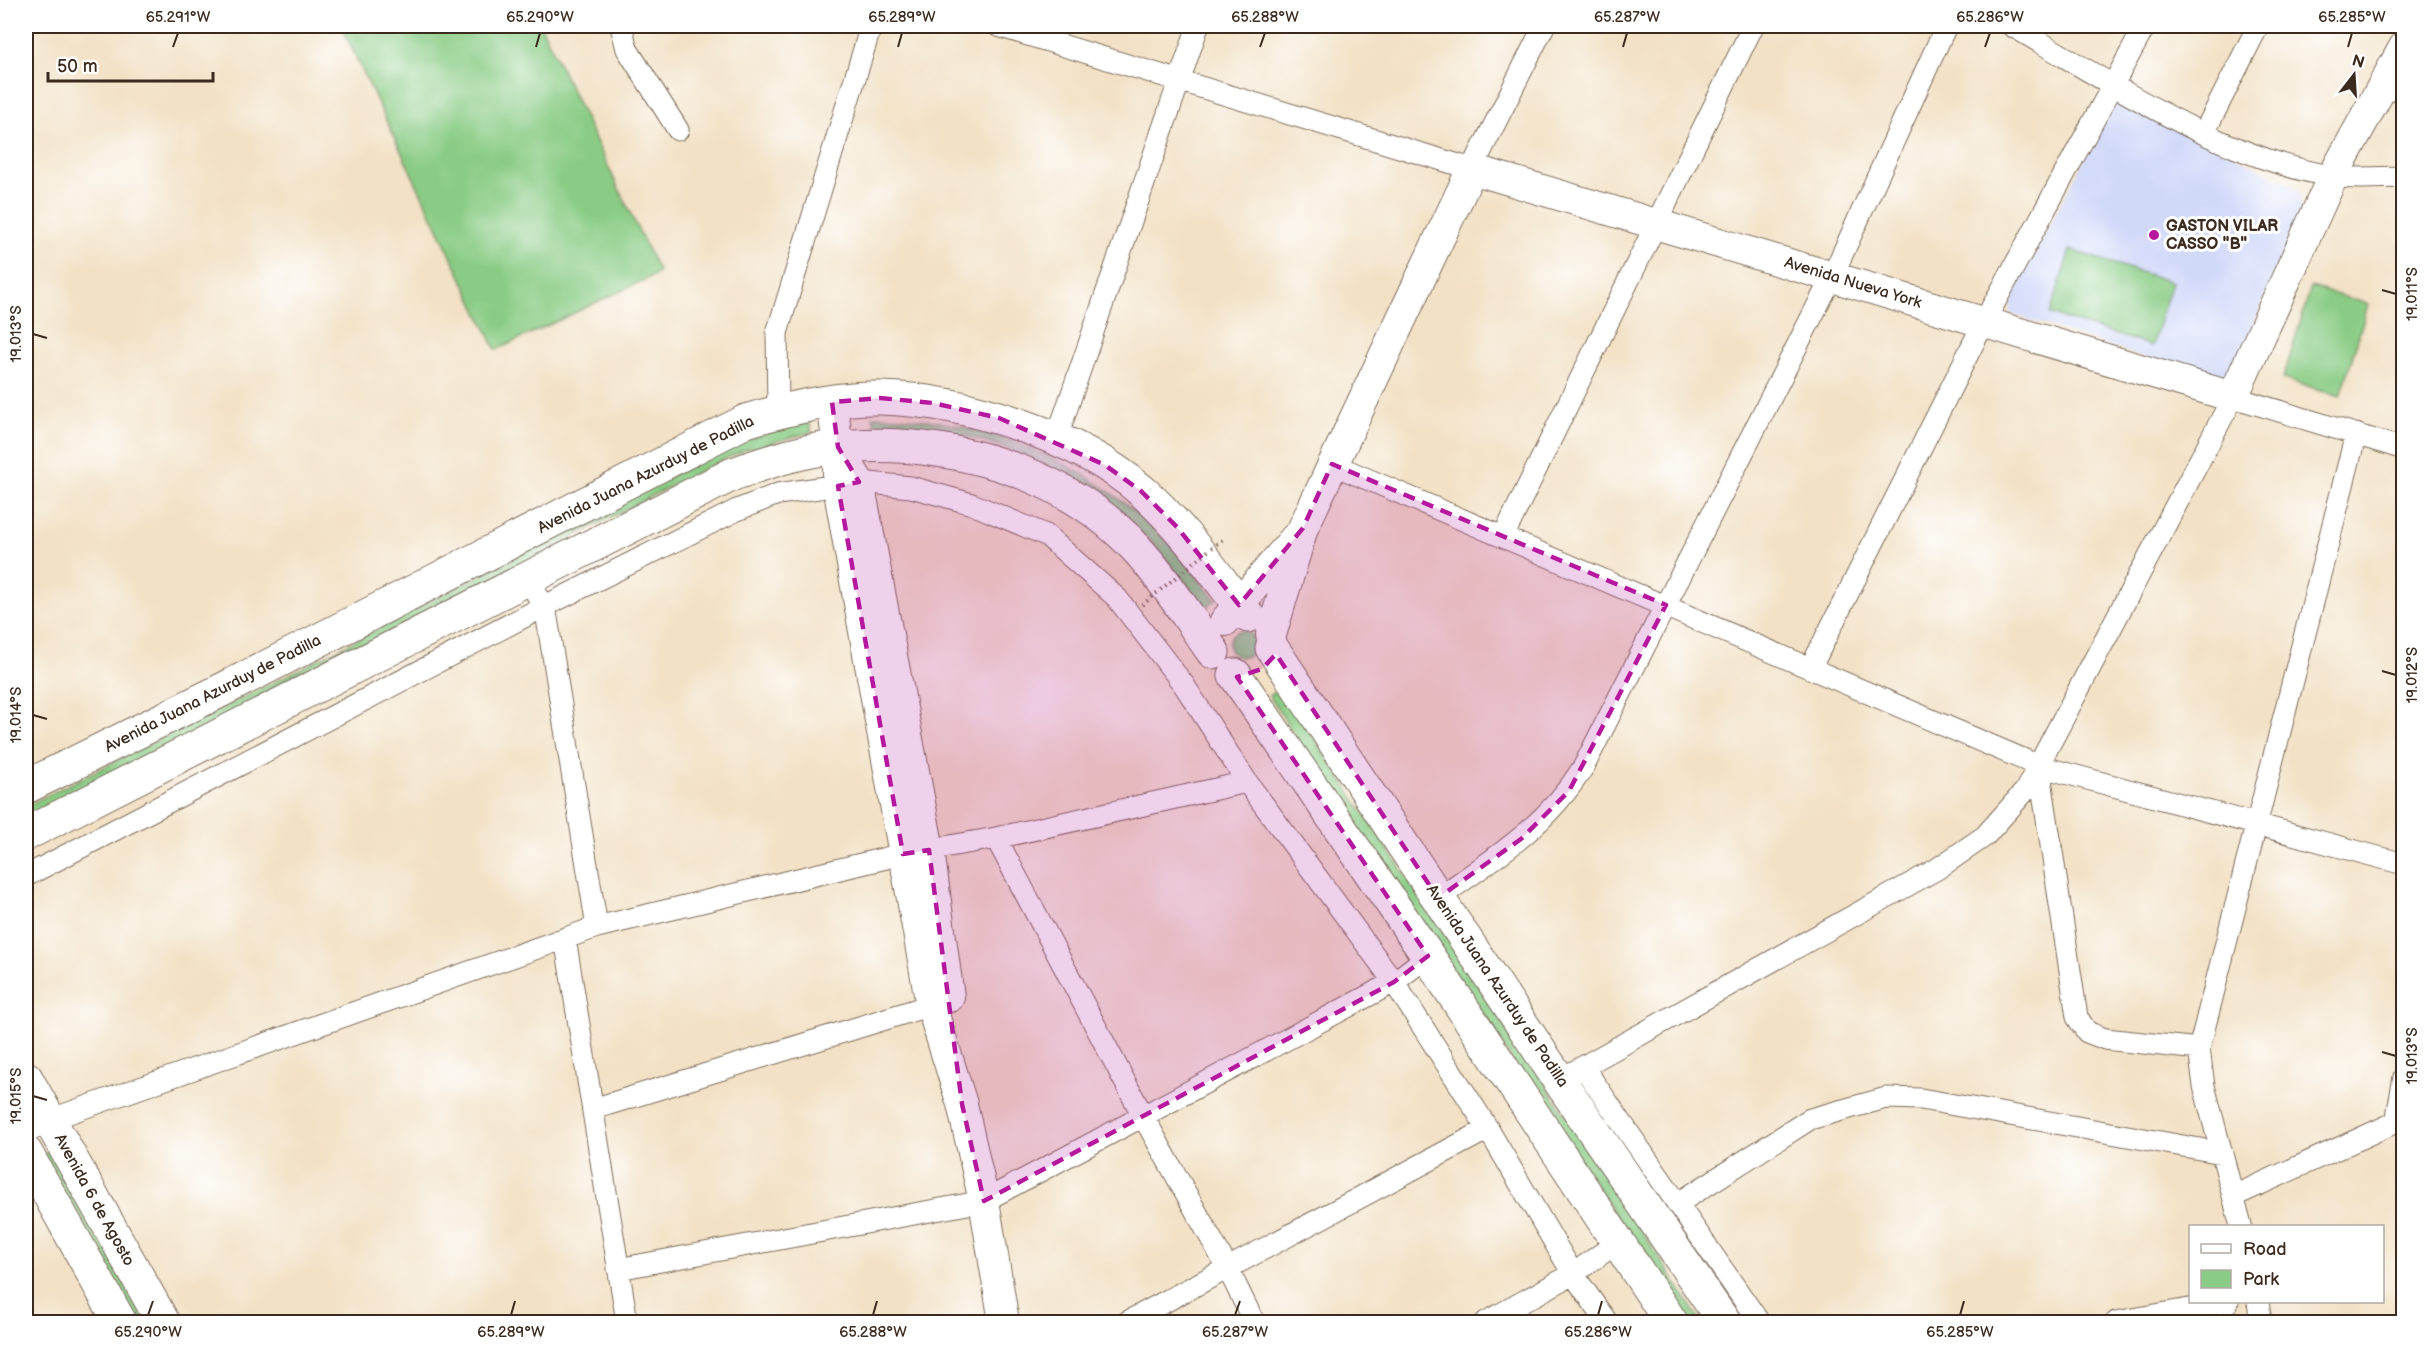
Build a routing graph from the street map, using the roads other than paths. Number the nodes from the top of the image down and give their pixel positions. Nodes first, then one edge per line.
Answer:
1 (621, 26) edge
2 (871, 26) edge
3 (998, 26) edge
4 (1198, 26) edge
5 (1544, 26) edge
6 (1753, 26) edge
7 (1946, 26) edge
8 (2012, 26) edge
9 (2145, 26) edge
10 (2258, 26) edge
11 (2403, 47) edge
12 (1178, 80) junction
13 (2112, 83) junction
14 (678, 130) dead end
15 (2204, 133) junction
16 (1472, 169) junction
17 (2333, 176) junction
18 (2403, 177) edge
19 (1656, 224) junction
20 (1832, 277) junction
21 (1984, 322) junction
22 (2233, 397) junction
23 (832, 402) junction
24 (778, 411) junction
25 (2356, 434) junction
26 (1056, 440) junction
27 (838, 447) junction
28 (2403, 449) edge
29 (1332, 465) junction
30 (849, 484) junction
31 (1303, 528) junction
32 (1503, 537) junction
33 (527, 578) junction
34 (1666, 605) junction
35 (544, 606) junction
36 (1251, 625) junction
37 (1224, 663) junction
38 (1811, 667) junction
39 (2039, 766) junction
40 (1247, 782) junction
41 (26, 787) edge
42 (2258, 824) junction
43 (26, 834) edge
44 (996, 838) junction
45 (916, 852) junction
46 (2403, 864) edge
47 (26, 876) edge
48 (1438, 898) junction
49 (597, 927) junction
50 (565, 938) junction
51 (1428, 956) junction
52 (1394, 982) junction
53 (931, 1005) junction
54 (2199, 1049) junction
55 (1571, 1074) junction
56 (2403, 1077) edge
57 (26, 1078) edge
58 (962, 1104) junction
59 (593, 1109) junction
60 (1143, 1116) junction
61 (2401, 1116) edge
62 (37, 1126) edge
63 (1488, 1129) junction
64 (26, 1153) edge
65 (2222, 1153) junction
66 (2234, 1196) junction
67 (984, 1201) junction
68 (1677, 1204) junction
69 (2241, 1225) edge
70 (1618, 1242) junction
71 (618, 1269) junction
72 (1228, 1269) junction
73 (1573, 1274) junction
74 (2223, 1303) edge
75 (2258, 1303) edge
76 (120, 1323) edge
77 (163, 1323) edge
78 (627, 1323) edge
79 (1004, 1323) edge
80 (1127, 1323) edge
81 (1254, 1323) edge
82 (1486, 1323) edge
83 (1606, 1323) edge
84 (1671, 1323) edge
85 (1724, 1323) edge
86 (1759, 1323) edge
87 (2116, 1323) edge
88 (2261, 1323) edge

1 - 14 street
2 - 24 street
3 - 12 street
4 - 12 street
5 - 16 street
6 - 19 street
7 - 20 street
8 - 13 street
9 - 13 street
10 - 15 street
11 - 17 street
12 - 16 street
12 - 26 street
13 - 15 street
13 - 21 street
15 - 17 street
16 - 19 street, Avenida Nueva York
16 - 29 street
17 - 18 street
17 - 22 street
19 - 20 street, Avenida Nueva York
19 - 32 street
20 - 21 street, Avenida Nueva York
20 - 34 street
21 - 22 street, Avenida Nueva York
21 - 38 street
22 - 25 street
22 - 39 street
23 - 24 highway, Avenida Juana Azurduy de Padilla
23 - 26 highway, Avenida Juana Azurduy de Padilla
23 - 27 street
24 - 41 highway, Avenida Juana Azurduy de Padilla
25 - 28 street
25 - 42 street
26 - 36 highway, Avenida Juana Azurduy de Padilla
27 - 30 street
27 - 33 highway
27 - 37 highway
29 - 31 street
29 - 32 street
30 - 35 street
30 - 40 street
30 - 45 street
31 - 36 street
31 - 36 street
32 - 34 street
33 - 35 street
33 - 43 highway
34 - 38 street
34 - 48 street
35 - 47 street
35 - 49 street
36 - 37 highway
36 - 37 highway
36 - 48 highway, Avenida Juana Azurduy de Padilla
37 - 51 highway
38 - 39 street
39 - 42 street
39 - 54 street
39 - 55 street
40 - 44 street
40 - 52 street
42 - 46 street
42 - 54 street
44 - 45 street
44 - 60 street
45 - 49 street
45 - 53 street
45 - 58 street
48 - 55 highway, Avenida Juana Azurduy de Padilla
49 - 50 street
50 - 59 street
50 - 62 street
51 - 52 street
51 - 70 highway
52 - 60 street
52 - 63 street
53 - 58 street
53 - 59 street
54 - 65 street
55 - 68 street
55 - 85 highway, Avenida Juana Azurduy de Padilla
56 - 61 street
57 - 62 highway, Avenida 6 de Agosto
58 - 67 street
59 - 71 street
60 - 67 street
60 - 72 street
61 - 66 street
62 - 77 highway, Avenida 6 de Agosto
63 - 72 street
63 - 73 street
64 - 76 highway
65 - 66 street
65 - 68 street
66 - 69 street
67 - 71 street
67 - 79 street
68 - 86 street
70 - 73 street
70 - 84 highway
71 - 78 street
72 - 80 street
72 - 81 street
73 - 82 street
73 - 83 street
74 - 87 street
75 - 88 street

